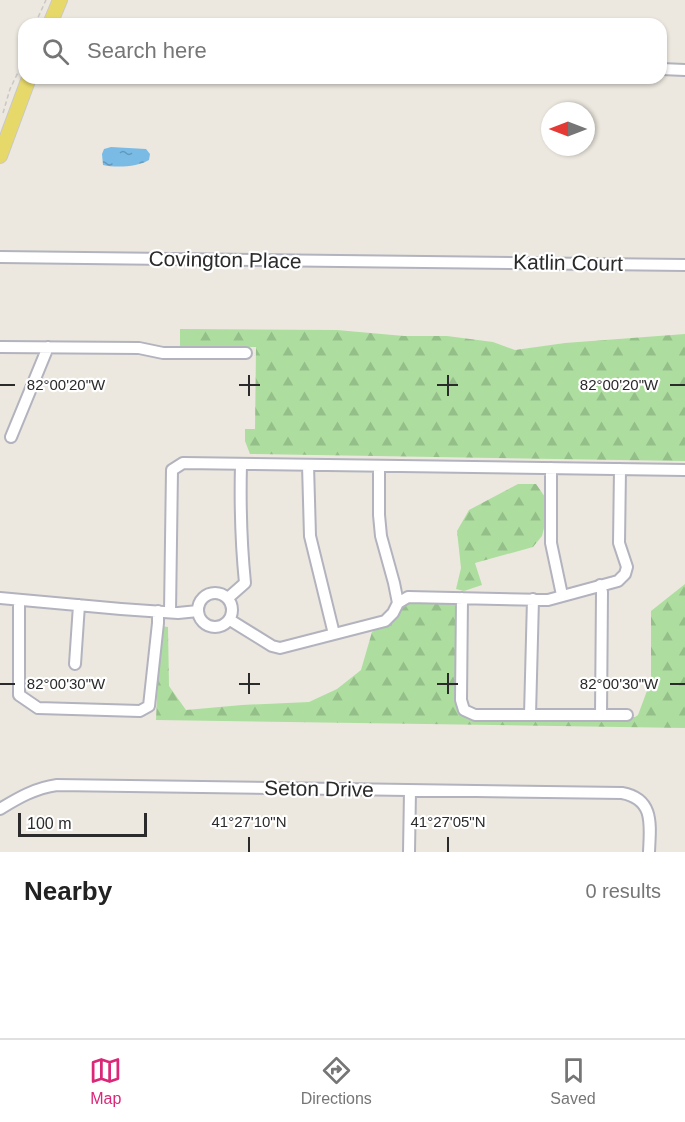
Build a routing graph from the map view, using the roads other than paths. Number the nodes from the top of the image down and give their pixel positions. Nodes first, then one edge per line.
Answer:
1 (60, 0) edge
2 (52, 18) edge
3 (667, 69) edge
4 (685, 70) edge
5 (27, 84) edge
6 (1, 151) edge
7 (0, 257) edge
8 (451, 262) joint
9 (685, 265) edge
10 (0, 346) edge
11 (48, 347) junction
12 (246, 353) dead end
13 (11, 437) dead end
14 (241, 464) junction
15 (308, 465) junction
16 (379, 466) junction
17 (551, 468) junction
18 (620, 469) junction
19 (685, 470) edge
20 (600, 585) junction
21 (562, 595) junction
22 (0, 598) edge
23 (228, 598) junction
24 (462, 598) junction
25 (533, 599) junction
26 (19, 600) junction
27 (398, 603) junction
28 (79, 605) junction
29 (158, 611) junction
30 (198, 611) junction
31 (170, 612) junction
32 (230, 620) junction
33 (334, 634) junction
34 (75, 664) dead end
35 (530, 715) junction
36 (601, 715) junction
37 (627, 715) dead end
38 (410, 791) junction
39 (0, 809) edge
40 (409, 852) edge
41 (649, 852) edge

1 - 2 main road
3 - 4 street
5 - 6 main road
7 - 8 street, Covington Place
8 - 9 street, Katlin Court
10 - 11 street
11 - 12 street
11 - 13 street
14 - 15 street
14 - 23 street
14 - 31 street
15 - 16 street
15 - 33 street
16 - 17 street
16 - 27 street
17 - 18 street
17 - 21 street
18 - 19 street
18 - 20 street
20 - 21 street
20 - 36 street
21 - 25 street
22 - 26 street
23 - 30 street
23 - 32 street
24 - 25 street
24 - 27 street
24 - 35 street
25 - 35 street
26 - 28 street
26 - 29 street
27 - 33 street
28 - 29 street
28 - 34 street
29 - 31 street
30 - 31 street
30 - 32 street
32 - 33 street
35 - 36 street
36 - 37 street
38 - 39 street, Seton Drive
38 - 40 street
38 - 41 street, Seton Drive

